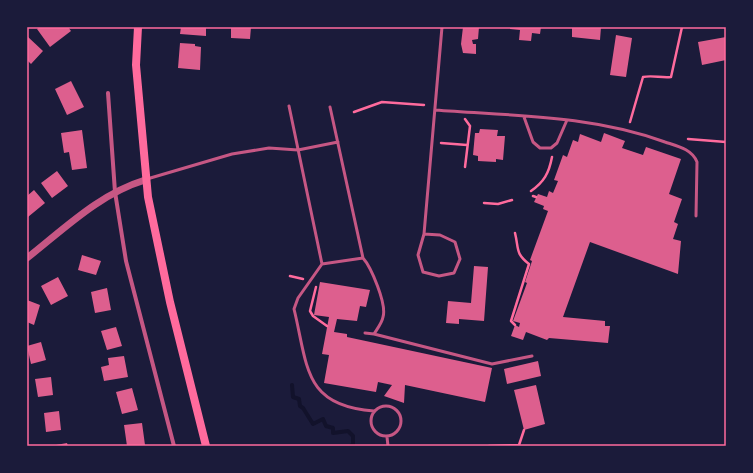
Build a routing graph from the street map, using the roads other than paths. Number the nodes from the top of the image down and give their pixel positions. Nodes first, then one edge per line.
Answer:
1 (138, 27) edge
2 (442, 27) edge
3 (108, 93) dead end
4 (289, 106) dead end
5 (330, 107) dead end
6 (435, 110) junction
7 (524, 117) junction
8 (567, 120) junction
9 (338, 142) junction
10 (298, 150) junction
11 (145, 180) junction
12 (115, 192) junction
13 (696, 216) dead end
14 (424, 234) junction
15 (27, 258) edge
16 (362, 258) junction
17 (322, 264) junction
18 (365, 333) dead end
19 (374, 334) junction
20 (532, 356) dead end
21 (374, 411) junction
22 (387, 437) junction
23 (174, 446) edge
24 (206, 446) edge
25 (388, 446) edge

1 - 11 main road
2 - 6 lane
3 - 12 street
4 - 10 lane
5 - 9 lane
6 - 7 lane
6 - 14 lane
7 - 8 lane
7 - 8 lane
8 - 13 lane
9 - 10 lane
9 - 16 lane
10 - 11 lane
10 - 17 lane
11 - 12 street
11 - 24 main road
12 - 15 street
12 - 23 street
14 - 14 lane
16 - 17 lane
16 - 19 lane
17 - 21 lane
18 - 19 lane
19 - 20 lane
21 - 22 lane
21 - 22 lane
22 - 25 lane

